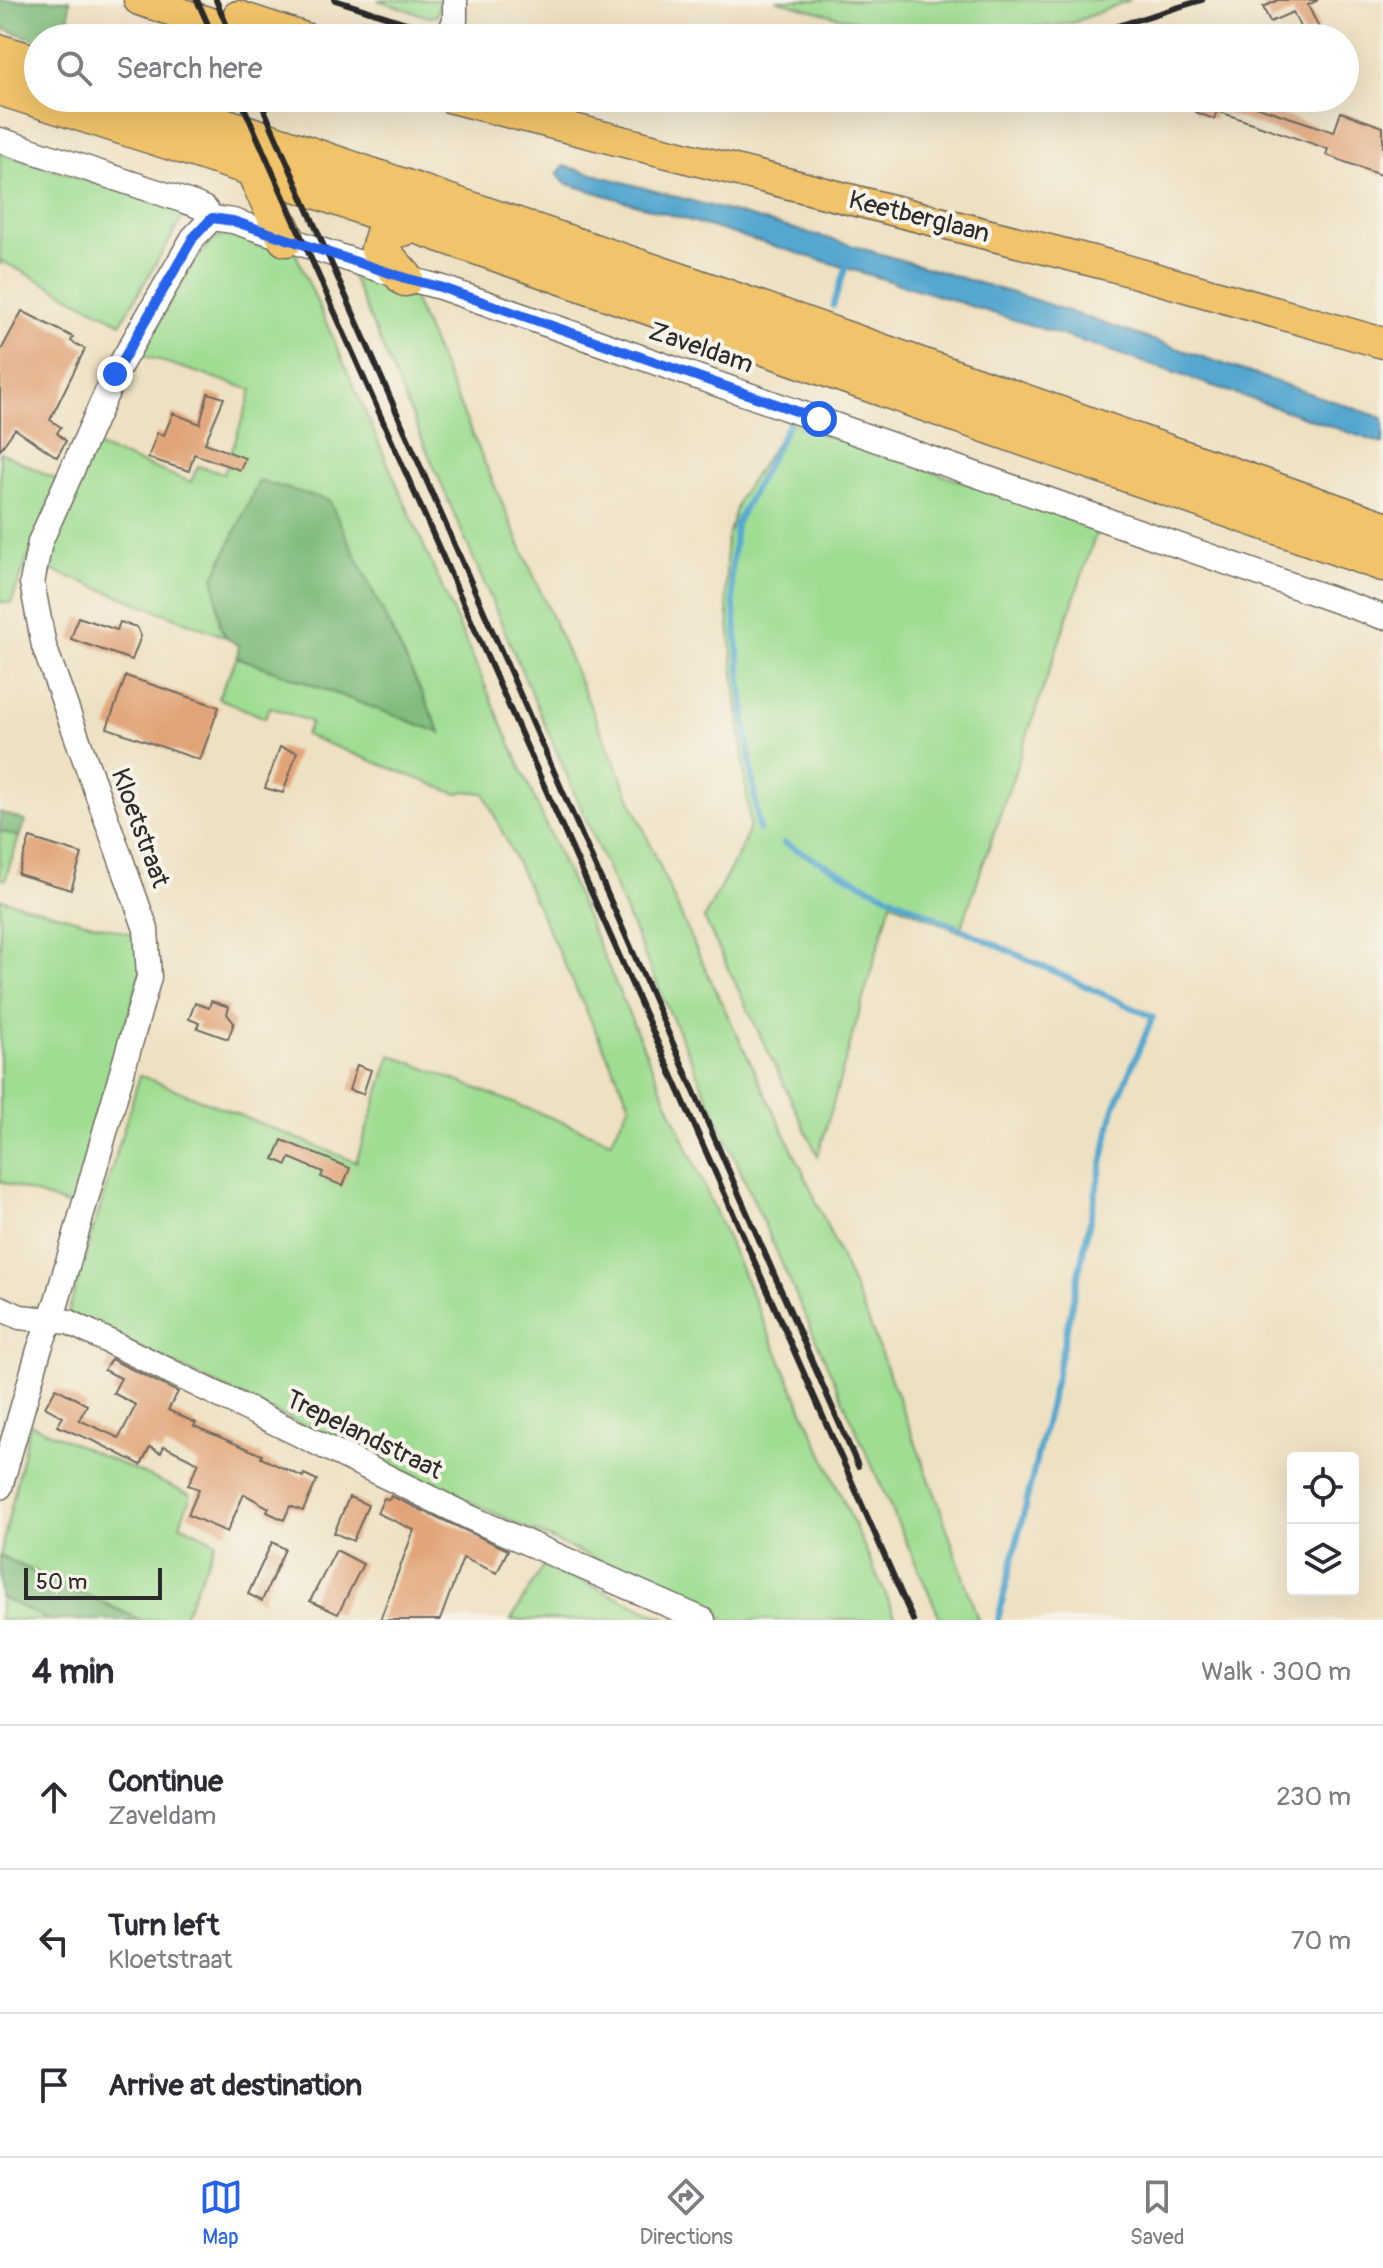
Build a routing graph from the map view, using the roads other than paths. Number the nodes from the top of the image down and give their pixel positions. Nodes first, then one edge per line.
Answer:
1 (139, 0) edge
2 (190, 0) edge
3 (455, 0) edge
4 (465, 0) edge
5 (214, 24) edge
6 (263, 24) edge
7 (453, 24) edge
8 (466, 24) edge
9 (0, 53) edge
10 (24, 60) edge
11 (0, 87) edge
12 (24, 95) edge
13 (78, 112) edge
14 (184, 112) edge
15 (507, 112) edge
16 (579, 112) edge
17 (0, 140) edge
18 (253, 168) junction
19 (212, 218) junction
20 (417, 224) junction
21 (286, 238) junction
22 (405, 278) junction
23 (1383, 326) edge
24 (1383, 343) edge
25 (1383, 529) edge
26 (1383, 563) edge
27 (1383, 617) edge
28 (0, 1308) edge
29 (50, 1320) junction
30 (0, 1487) edge
31 (703, 1620) edge

1 - 5 main road
2 - 6 main road
3 - 7 street
4 - 8 street
9 - 10 highway
11 - 12 highway
13 - 18 highway
14 - 25 highway
15 - 24 main road, Keetberglaan
16 - 23 main road, Keetberglaan
17 - 19 street, Zaveldam
18 - 20 highway
18 - 21 highway
19 - 21 street, Zaveldam
19 - 29 street, Kloetstraat
20 - 22 highway
20 - 26 highway
21 - 22 street, Zaveldam
22 - 27 street, Zaveldam
28 - 29 street, Trepelandstraat
29 - 30 street, Kloetstraat
29 - 31 street, Trepelandstraat

